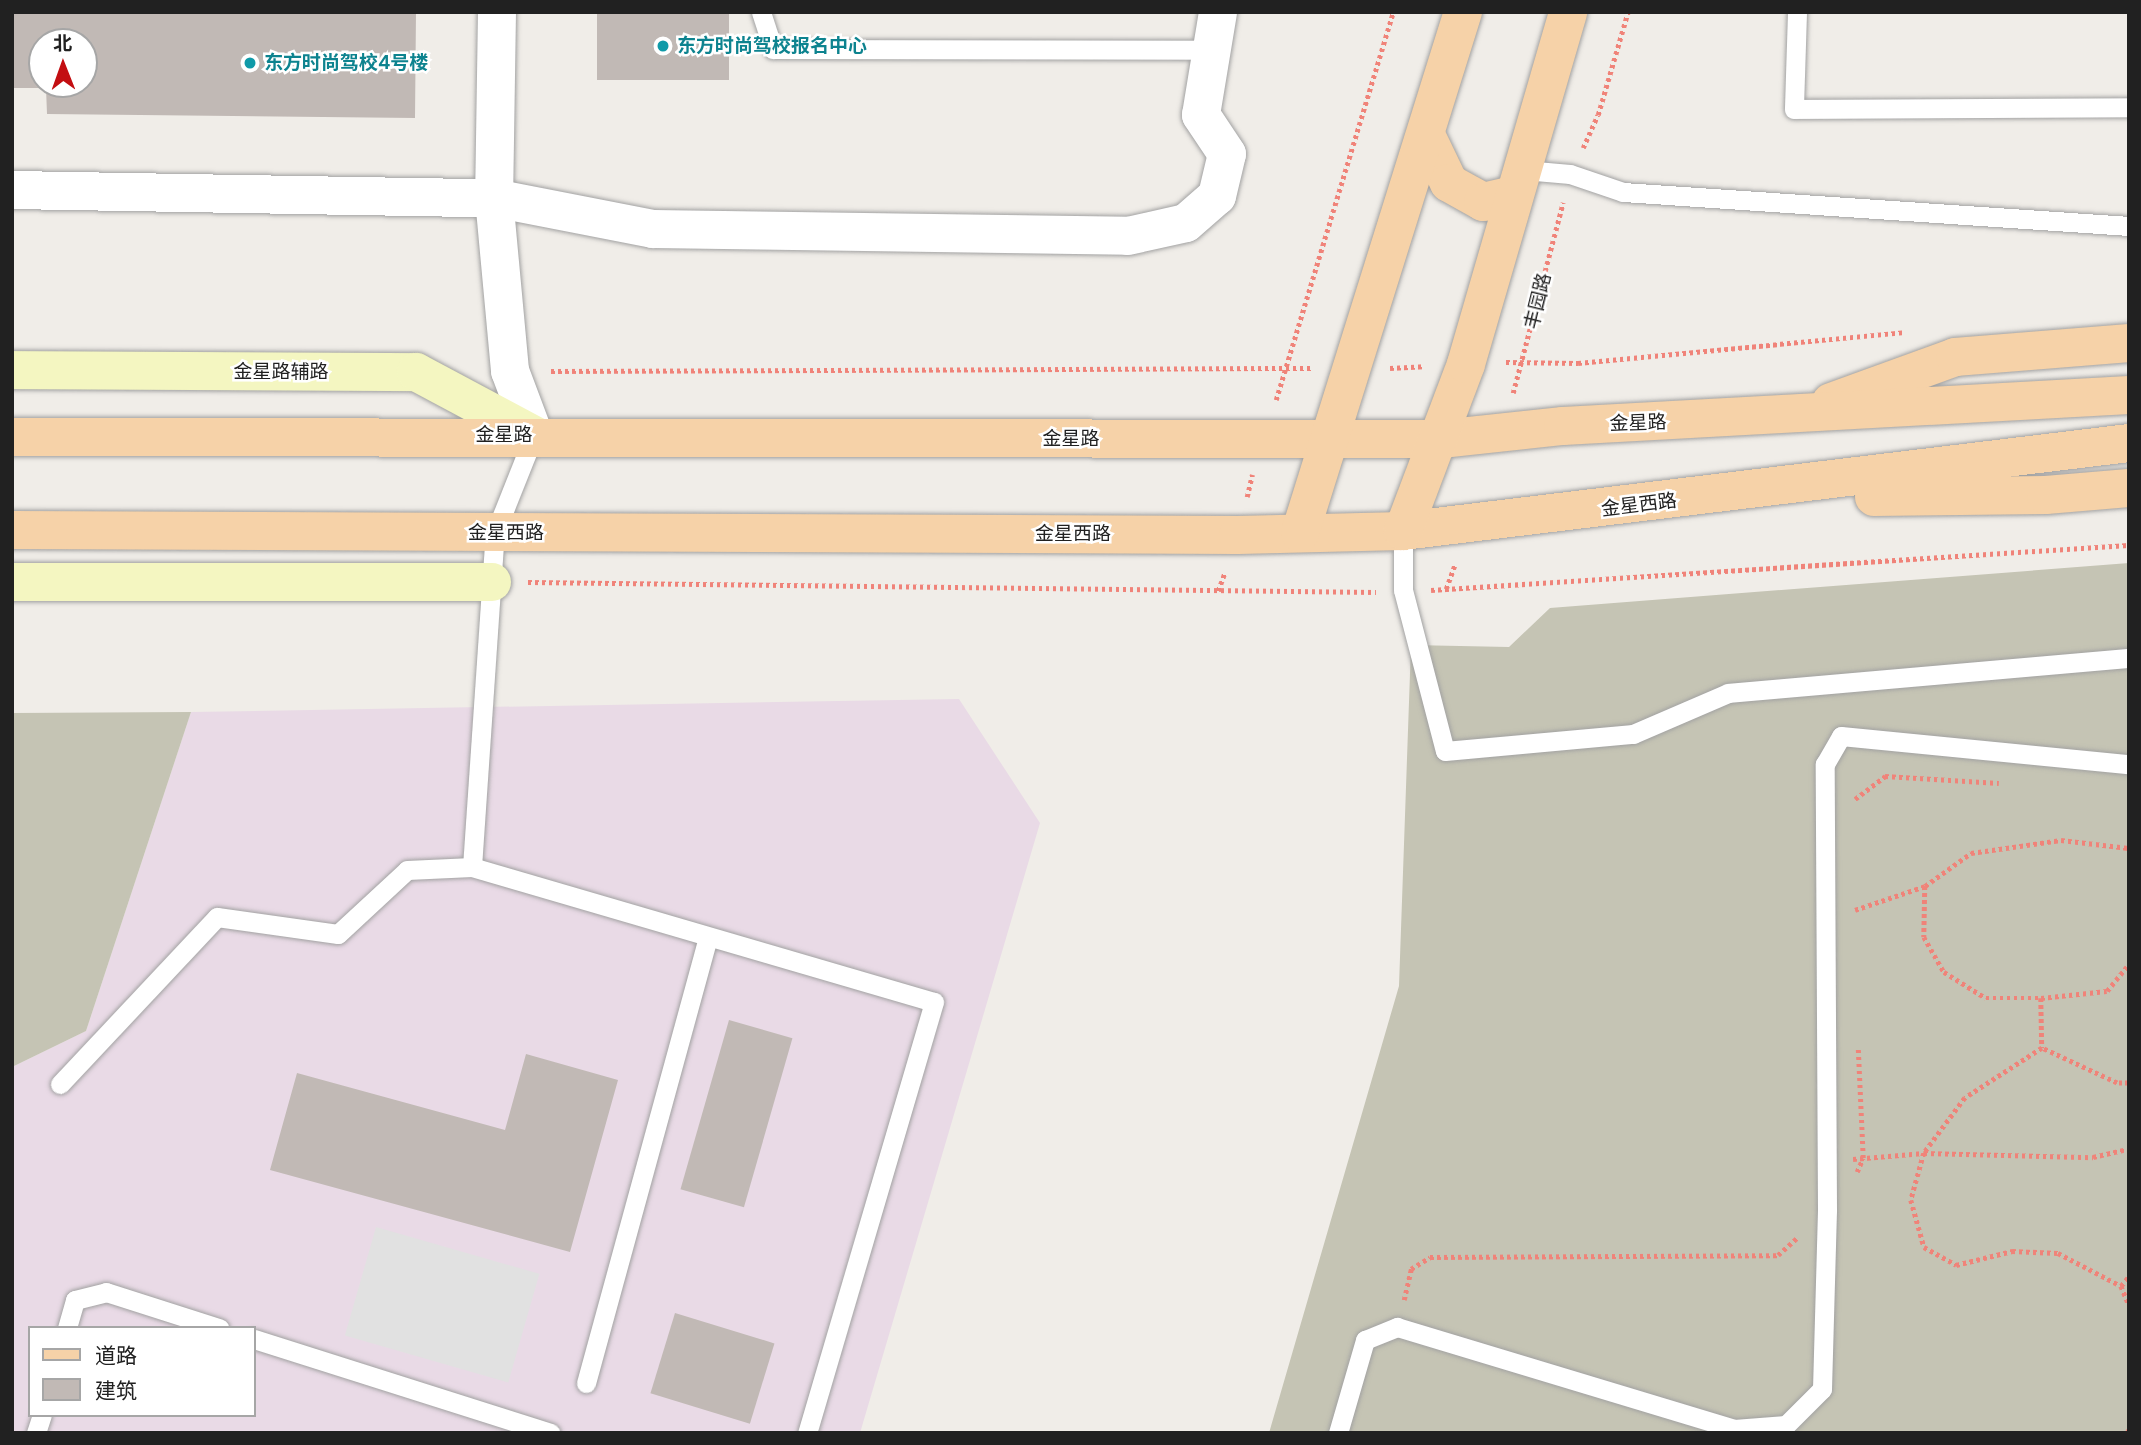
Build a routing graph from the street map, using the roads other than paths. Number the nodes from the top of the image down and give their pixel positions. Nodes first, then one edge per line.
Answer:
1 (497, 12) edge
2 (761, 12) edge
3 (1218, 12) edge
4 (1463, 12) edge
5 (1569, 12) edge
6 (1797, 12) edge
7 (1212, 50) junction
8 (2129, 107) edge
9 (1426, 135) junction
10 (1519, 183) junction
11 (12, 190) edge
12 (494, 198) junction
13 (2129, 226) edge
14 (2129, 344) edge
15 (12, 370) edge
16 (2129, 395) edge
17 (1789, 417) junction
18 (534, 435) junction
19 (12, 437) edge
20 (1332, 439) junction
21 (1441, 439) junction
22 (2129, 443) edge
23 (2129, 488) edge
24 (1693, 499) junction
25 (12, 530) edge
26 (1403, 531) junction
27 (495, 533) junction
28 (1300, 533) junction
29 (12, 582) edge
30 (492, 582) junction
31 (2129, 658) edge
32 (2129, 764) edge
33 (472, 867) junction
34 (708, 938) junction
35 (60, 1084) dead end
36 (68, 1326) edge
37 (213, 1326) edge
38 (256, 1340) edge
39 (586, 1383) dead end
40 (550, 1433) edge
41 (807, 1433) edge
42 (1338, 1433) edge

1 - 12 street
2 - 7 lane
3 - 7 street
4 - 9 main road
5 - 10 main road
6 - 8 lane
7 - 12 street
9 - 10 main road
9 - 20 main road
10 - 13 lane
10 - 21 main road
11 - 12 street
12 - 18 street
14 - 17 main road
15 - 18 street, 金星路辅路
16 - 17 main road, 金星路
17 - 21 main road, 金星路
18 - 19 main road, 金星路
18 - 20 main road, 金星路
18 - 27 lane
20 - 21 main road, 金星路
20 - 28 main road
21 - 26 main road
22 - 24 main road, 金星西路
23 - 24 main road
24 - 26 main road, 金星西路
25 - 27 main road, 金星西路
26 - 28 main road, 金星西路
26 - 31 lane
27 - 28 main road, 金星西路
27 - 30 lane
29 - 30 street
30 - 33 lane
32 - 42 lane
33 - 34 lane
33 - 35 lane
34 - 39 lane
34 - 41 lane
36 - 37 lane
38 - 40 lane

